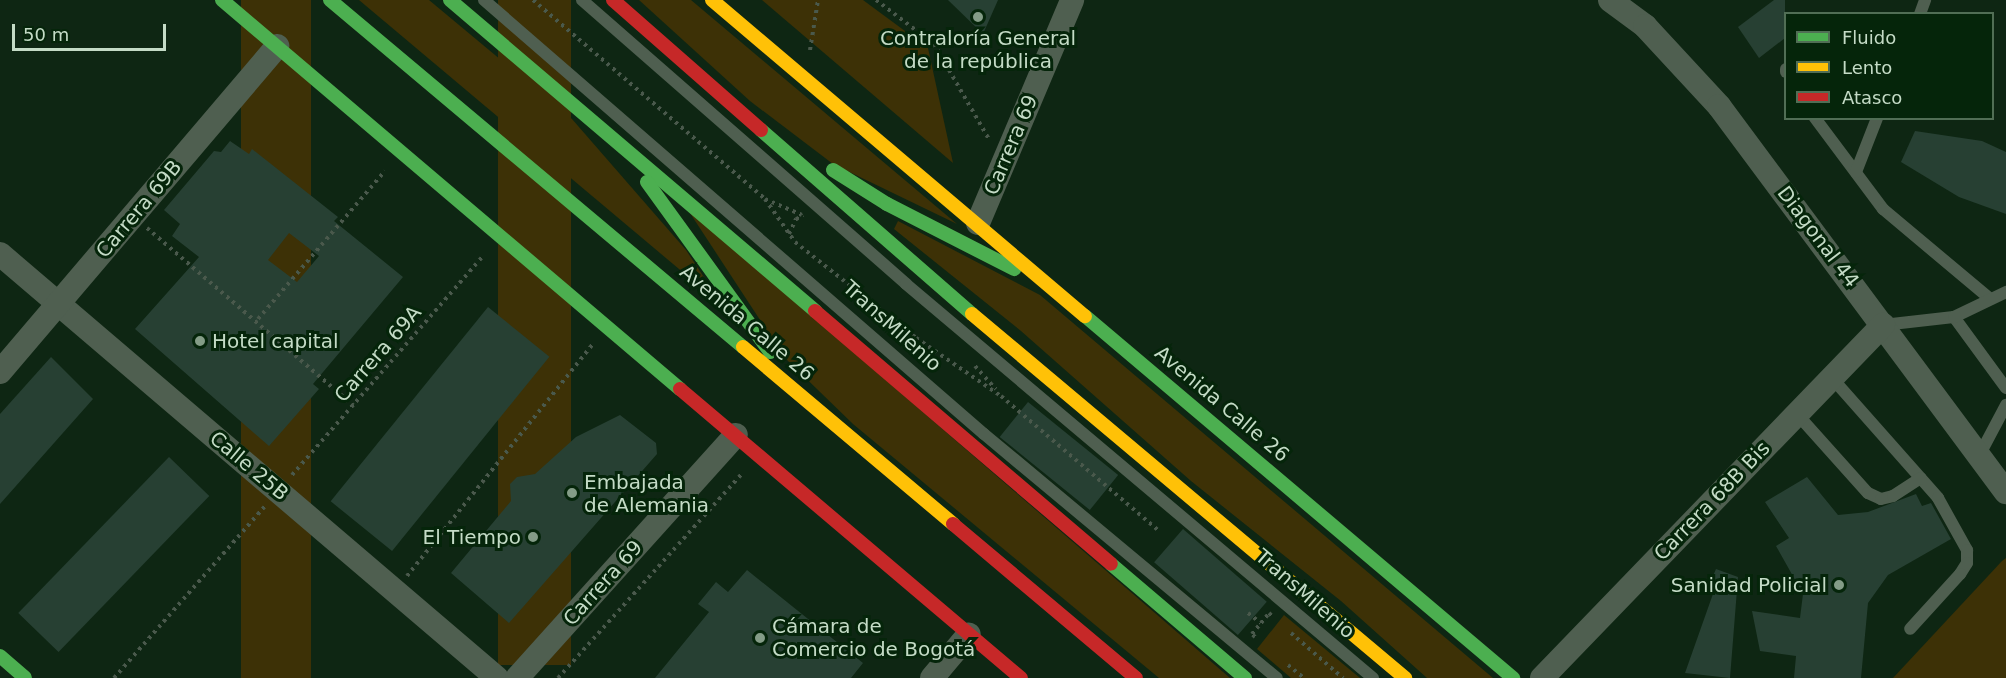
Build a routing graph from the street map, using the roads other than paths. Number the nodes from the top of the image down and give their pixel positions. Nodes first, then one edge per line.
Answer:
1 (222, 0) edge
2 (330, 0) edge
3 (450, 0) edge
4 (484, 0) edge
5 (582, 0) edge
6 (613, 0) edge
7 (712, 0) edge
8 (1072, 0) edge
9 (1610, 0) edge
10 (277, 46) junction
11 (727, 99) junction
12 (581, 110) junction
13 (1817, 120) edge
14 (1876, 120) edge
15 (1856, 172) junction
16 (978, 223) junction
17 (0, 254) edge
18 (1059, 291) junction
19 (2006, 292) edge
20 (1989, 298) junction
21 (59, 304) junction
22 (1954, 317) junction
23 (1883, 325) junction
24 (0, 372) edge
25 (1832, 378) junction
26 (2006, 388) edge
27 (801, 393) junction
28 (2006, 405) edge
29 (1797, 414) junction
30 (736, 435) junction
31 (1979, 456) junction
32 (1921, 478) junction
33 (2006, 492) edge
34 (1910, 629) dead end
35 (969, 634) junction
36 (0, 656) edge
37 (25, 678) edge
38 (497, 678) edge
39 (517, 678) edge
40 (932, 678) edge
41 (1021, 678) edge
42 (1136, 678) edge
43 (1245, 678) edge
44 (1277, 678) edge
45 (1373, 678) edge
46 (1405, 678) edge
47 (1513, 678) edge
48 (1542, 678) edge

1 - 10 main road
2 - 27 main road, Avenida Calle 26
3 - 12 main road
4 - 44 lane, TransMilenio
5 - 45 lane, TransMilenio
6 - 11 main road
7 - 16 main road, Avenida Calle 26
8 - 16 street, Carrera 69
9 - 23 street, Diagonal 44
10 - 21 street, Carrera 69B
10 - 30 main road
11 - 18 main road
11 - 46 main road
12 - 27 main road
12 - 43 main road
13 - 15 lane
14 - 15 lane
15 - 20 lane
16 - 18 main road, Avenida Calle 26
17 - 21 street, Calle 25B
18 - 47 main road, Avenida Calle 26
19 - 20 lane
20 - 22 lane
21 - 24 street, Carrera 69B
21 - 38 street, Calle 25B
22 - 23 lane
22 - 26 lane
23 - 25 street, Carrera 68B Bis
23 - 31 street, Diagonal 44
25 - 29 street, Carrera 68B Bis
25 - 32 lane
27 - 42 main road, Avenida Calle 26
28 - 31 lane
29 - 32 lane
29 - 48 street, Carrera 68B Bis
30 - 35 main road
30 - 39 street, Carrera 69
31 - 33 street, Diagonal 44
32 - 34 lane
35 - 40 street
35 - 41 main road
36 - 37 main road

